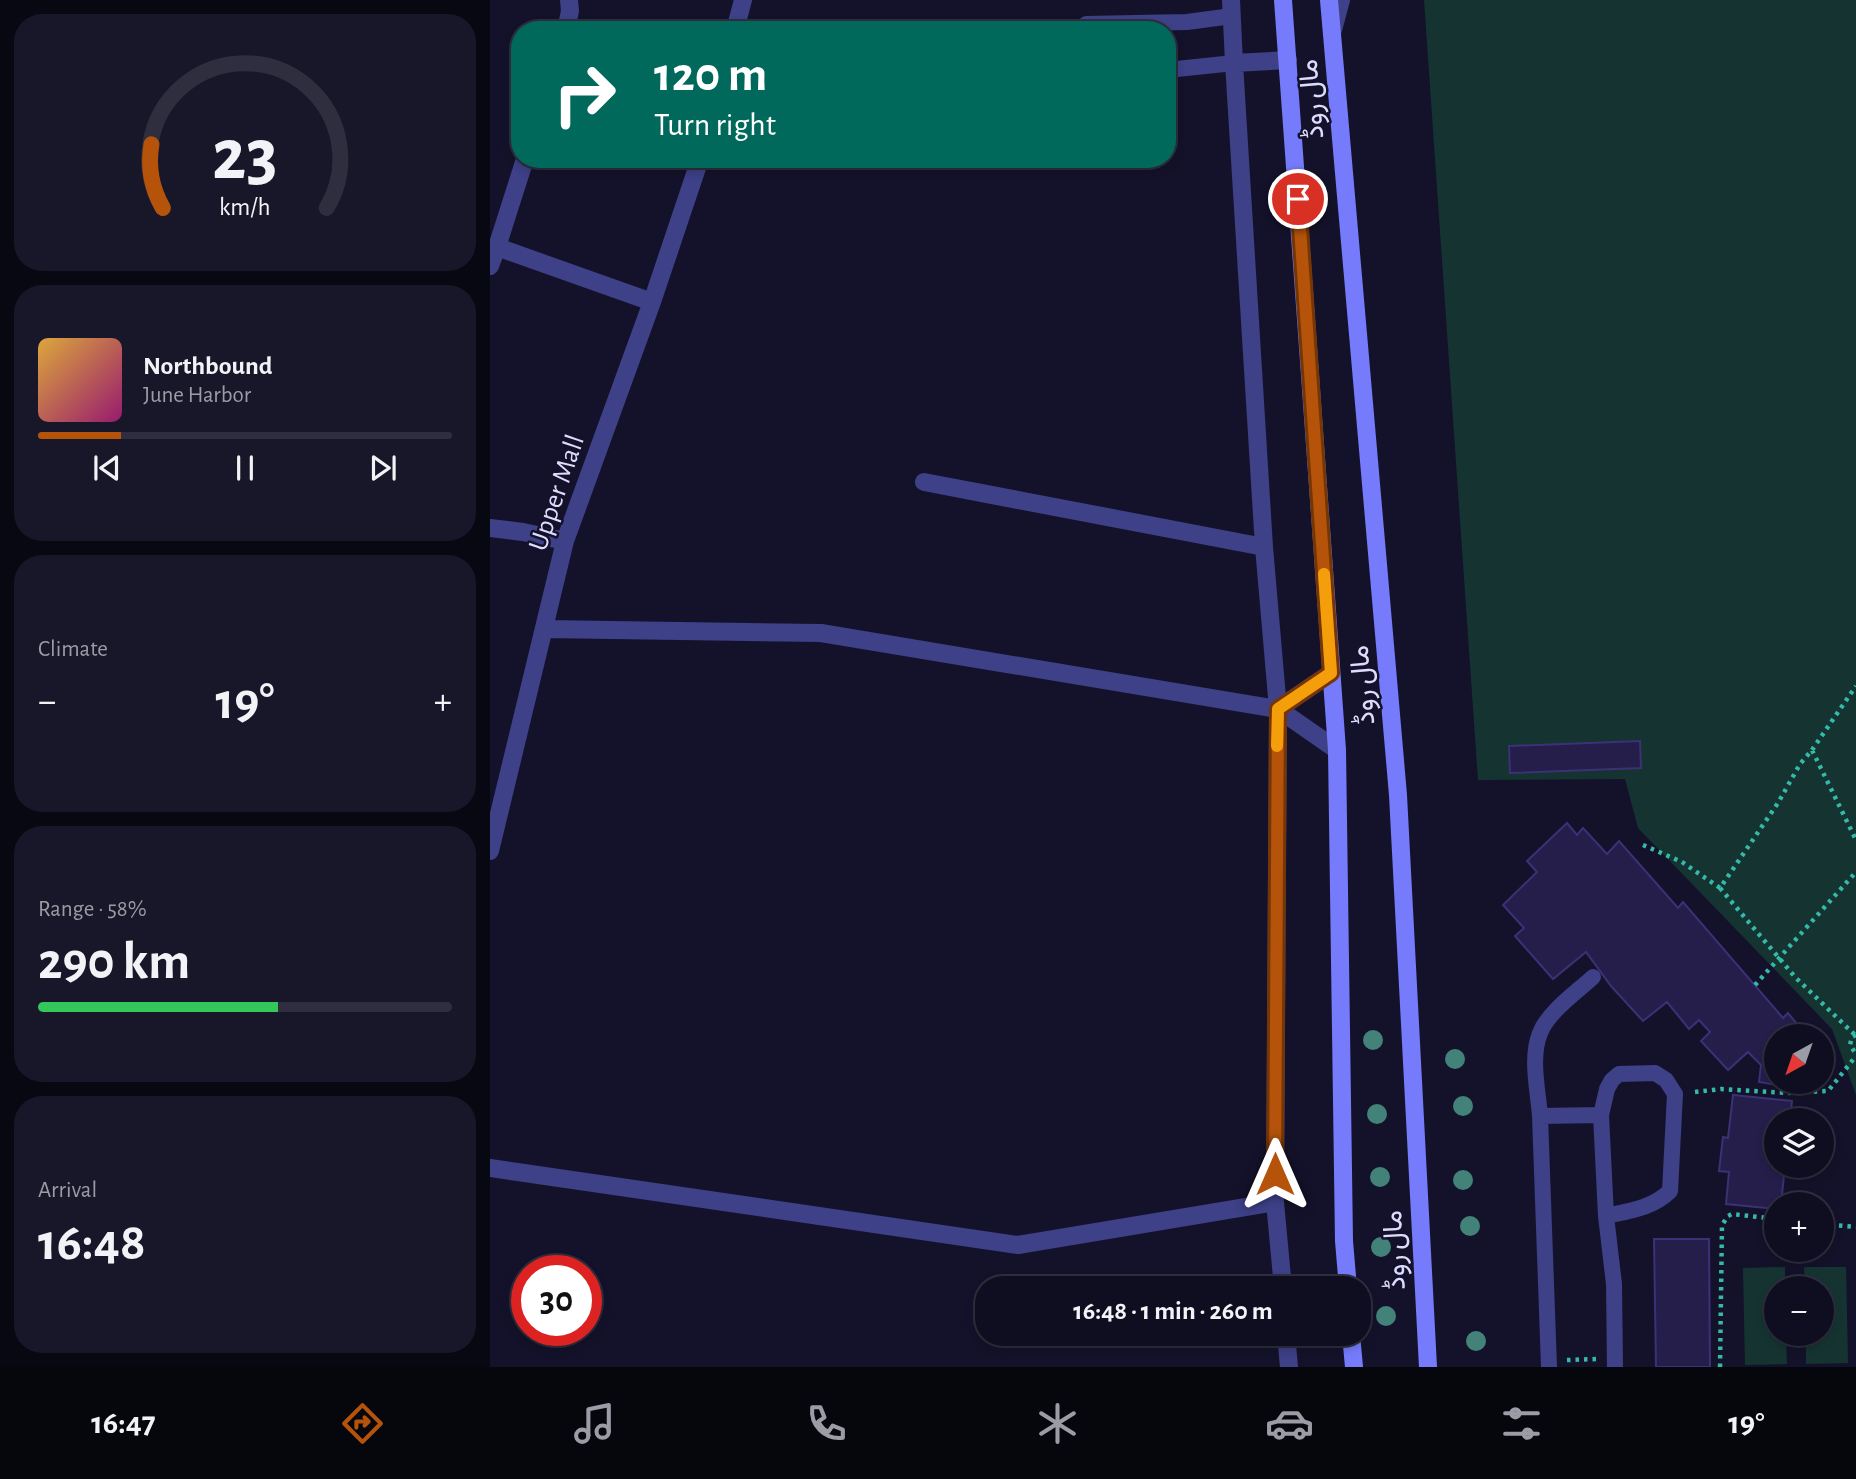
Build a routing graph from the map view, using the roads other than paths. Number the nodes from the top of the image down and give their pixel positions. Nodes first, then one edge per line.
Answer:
1 (569, 0) edge
2 (743, 0) edge
3 (1283, 0) edge
4 (1329, 0) edge
5 (1341, 0) edge
6 (1232, 8) edge
7 (568, 21) edge
8 (737, 21) edge
9 (1176, 22) edge
10 (1333, 31) junction
11 (1288, 60) junction
12 (1234, 63) junction
13 (1176, 69) edge
14 (522, 168) edge
15 (697, 168) edge
16 (496, 247) junction
17 (490, 266) edge
18 (652, 302) junction
19 (925, 482) dead end
20 (490, 528) edge
21 (565, 541) junction
22 (1264, 547) junction
23 (544, 629) junction
24 (1331, 673) junction
25 (1278, 709) junction
26 (1337, 750) junction
27 (490, 851) edge
28 (1594, 977) dead end
29 (1601, 1115) junction
30 (1540, 1116) junction
31 (490, 1168) edge
32 (1275, 1202) junction
33 (1606, 1216) junction
34 (1282, 1276) edge
35 (1347, 1276) edge
36 (1287, 1346) edge
37 (1352, 1346) edge
38 (1549, 1363) edge
39 (1615, 1363) edge
40 (1289, 1367) edge
41 (1354, 1367) edge
42 (1428, 1367) edge

1 - 7 street
2 - 8 street
3 - 11 main road, مال روڈ
4 - 10 main road, مال روڈ
5 - 10 street
6 - 9 lane
6 - 12 street
10 - 42 main road, مال روڈ
11 - 12 street
11 - 24 main road, مال روڈ
12 - 13 lane
12 - 22 street
14 - 16 street
15 - 18 street, Upper Mall
16 - 17 street
16 - 18 street
18 - 21 street, Upper Mall
19 - 22 street
20 - 21 street
21 - 23 street, Upper Mall
22 - 25 street
23 - 25 street
23 - 27 street, Upper Mall
24 - 25 street
24 - 26 main road, مال روڈ
25 - 26 street
25 - 32 street
26 - 35 main road, مال روڈ
28 - 30 lane
29 - 30 lane
29 - 33 lane
29 - 33 lane
30 - 38 lane
31 - 32 street
32 - 34 street
33 - 39 lane
36 - 40 street
37 - 41 main road

